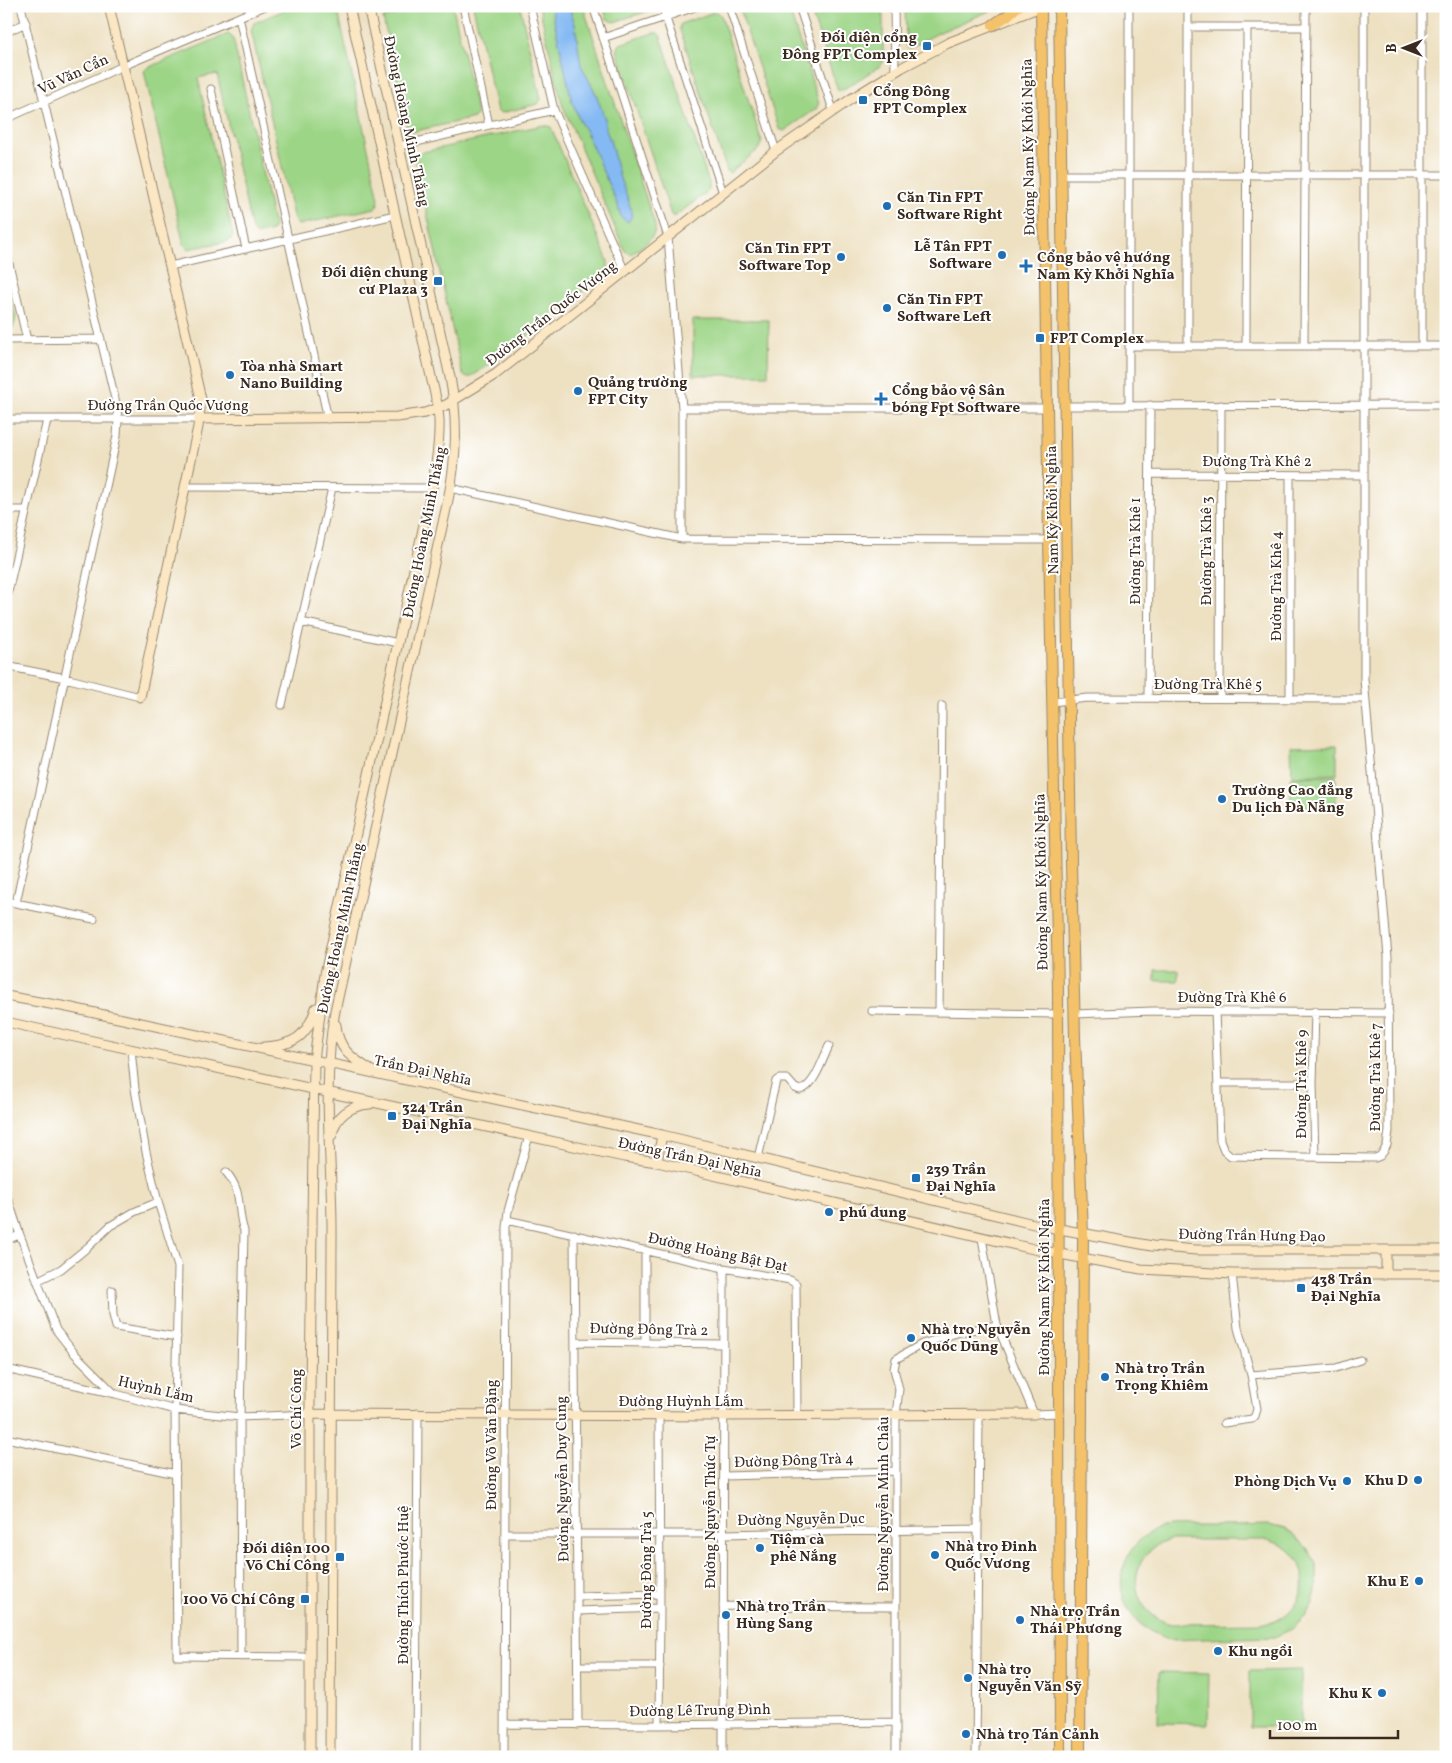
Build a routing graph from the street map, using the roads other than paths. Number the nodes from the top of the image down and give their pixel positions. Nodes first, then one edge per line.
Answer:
1 (21, 6) edge
2 (108, 6) edge
3 (265, 6) edge
4 (349, 6) edge
5 (390, 6) edge
6 (463, 6) edge
7 (530, 6) edge
8 (593, 6) edge
9 (662, 6) edge
10 (698, 6) edge
11 (729, 6) edge
12 (799, 6) edge
13 (894, 6) edge
14 (1018, 6) edge
15 (1059, 6) edge
16 (1130, 6) edge
17 (1188, 6) edge
18 (1306, 6) edge
19 (1364, 6) edge
20 (1422, 6) edge
21 (1042, 7) edge
22 (368, 9) edge
23 (665, 17) junction
24 (239, 18) junction
25 (26, 23) junction
26 (993, 25) junction
27 (1306, 26) junction
28 (1188, 27) junction
29 (1247, 27) junction
30 (6, 32) edge
31 (603, 38) junction
32 (123, 66) junction
33 (894, 72) junction
34 (211, 90) dead end
35 (45, 102) junction
36 (554, 110) junction
37 (833, 110) junction
38 (6, 119) edge
39 (489, 125) junction
40 (399, 146) junction
41 (776, 151) junction
42 (1062, 175) junction
43 (1129, 175) junction
44 (1188, 175) junction
45 (1247, 175) junction
46 (1305, 175) junction
47 (1364, 175) junction
48 (1422, 175) junction
49 (1446, 175) edge
50 (723, 193) junction
51 (413, 210) junction
52 (395, 214) junction
53 (668, 237) junction
54 (287, 239) junction
55 (246, 249) junction
56 (6, 251) edge
57 (170, 266) junction
58 (625, 272) junction
59 (101, 339) junction
60 (6, 340) edge
61 (27, 340) junction
62 (1129, 346) junction
63 (1188, 346) junction
64 (1246, 346) junction
65 (1304, 346) junction
66 (1364, 346) junction
67 (1422, 346) junction
68 (1446, 346) edge
69 (455, 400) junction
70 (1129, 405) junction
71 (1150, 405) junction
72 (1221, 405) junction
73 (1364, 405) junction
74 (1446, 405) edge
75 (1065, 406) junction
76 (438, 408) junction
77 (682, 408) junction
78 (1047, 408) junction
79 (200, 418) junction
80 (6, 419) edge
81 (328, 419) junction
82 (47, 420) junction
83 (118, 420) junction
84 (1150, 474) junction
85 (1220, 474) junction
86 (1290, 474) junction
87 (1364, 475) junction
88 (186, 487) junction
89 (332, 488) junction
90 (432, 488) junction
91 (450, 488) junction
92 (6, 510) edge
93 (26, 510) junction
94 (682, 539) junction
95 (1048, 540) junction
96 (6, 601) edge
97 (301, 622) junction
98 (398, 643) junction
99 (415, 647) junction
100 (6, 666) edge
101 (65, 678) junction
102 (140, 697) joint
103 (1148, 698) junction
104 (1220, 698) junction
105 (1290, 698) junction
106 (1365, 699) junction
107 (1070, 700) junction
108 (1052, 702) junction
109 (282, 705) dead end
110 (942, 706) dead end
111 (6, 901) edge
112 (16, 903) junction
113 (94, 919) dead end
114 (325, 974) junction
115 (6, 996) edge
116 (336, 1011) junction
117 (872, 1011) dead end
118 (939, 1011) junction
119 (1215, 1011) junction
120 (1315, 1011) junction
121 (1389, 1012) junction
122 (1058, 1014) junction
123 (1074, 1014) junction
124 (6, 1022) edge
125 (245, 1046) junction
126 (829, 1046) dead end
127 (131, 1048) junction
128 (314, 1061) junction
129 (328, 1064) junction
130 (379, 1074) junction
131 (1218, 1083) junction
132 (1313, 1083) junction
133 (314, 1090) junction
134 (329, 1093) junction
135 (378, 1103) junction
136 (662, 1135) junction
137 (529, 1136) junction
138 (330, 1146) junction
139 (1315, 1156) junction
140 (758, 1158) junction
141 (657, 1162) junction
142 (226, 1172) dead end
143 (6, 1192) edge
144 (158, 1202) junction
145 (507, 1220) junction
146 (1059, 1228) junction
147 (1083, 1233) junction
148 (574, 1234) junction
149 (20, 1236) junction
150 (982, 1238) junction
151 (6, 1240) edge
152 (645, 1250) junction
153 (1386, 1250) junction
154 (1446, 1250) edge
155 (1060, 1255) junction
156 (1082, 1259) junction
157 (724, 1268) junction
158 (1232, 1274) junction
159 (1386, 1274) junction
160 (1446, 1274) edge
161 (37, 1281) junction
162 (112, 1290) dead end
163 (997, 1325) junction
164 (178, 1337) junction
165 (574, 1342) junction
166 (645, 1342) junction
167 (724, 1344) junction
168 (1360, 1360) dead end
169 (6, 1369) edge
170 (1251, 1375) junction
171 (116, 1394) junction
172 (175, 1410) junction
173 (1060, 1413) junction
174 (306, 1414) junction
175 (331, 1414) junction
176 (418, 1414) junction
177 (506, 1414) junction
178 (576, 1414) junction
179 (1034, 1414) junction
180 (659, 1415) junction
181 (797, 1415) junction
182 (896, 1415) junction
183 (978, 1415) junction
184 (724, 1416) junction
185 (240, 1417) junction
186 (1224, 1423) dead end
187 (6, 1438) edge
188 (896, 1471) junction
189 (176, 1474) junction
190 (724, 1476) junction
191 (977, 1529) junction
192 (896, 1531) junction
193 (505, 1534) junction
194 (576, 1534) junction
195 (660, 1534) junction
196 (724, 1534) junction
197 (660, 1594) junction
198 (578, 1596) junction
199 (723, 1606) junction
200 (896, 1607) junction
201 (660, 1608) junction
202 (578, 1610) junction
203 (241, 1657) junction
204 (310, 1658) junction
205 (578, 1666) junction
206 (660, 1666) junction
207 (896, 1722) junction
208 (504, 1724) junction
209 (723, 1724) junction
210 (578, 1725) junction
211 (659, 1725) junction
212 (310, 1757) edge
213 (330, 1757) edge
214 (416, 1757) edge
215 (504, 1757) edge
216 (723, 1757) edge
217 (896, 1757) edge
218 (976, 1757) edge
219 (1060, 1757) edge
220 (1080, 1757) edge

1 - 25 street
2 - 32 main road
3 - 24 street, Vũ Văn Cẩn
4 - 52 main road, Đường Hoàng Minh Thắng
5 - 22 street
6 - 39 street
7 - 36 street
8 - 31 street
9 - 23 street
10 - 23 street
11 - 41 street
12 - 37 street
13 - 33 street
14 - 26 main road
15 - 42 main road, Nam Kỳ Khởi Nghĩa
16 - 43 street
17 - 28 street
18 - 27 street
19 - 47 street, Đường Trà Khê 7
20 - 48 street
21 - 26 main road, Đường Trần Quốc Vượng
21 - 78 main road, Đường Nam Kỳ Khởi Nghĩa
22 - 40 main road, Đường Hoàng Minh Thắng
23 - 31 street
23 - 50 street
24 - 32 street, Vũ Văn Cẩn
24 - 54 street
25 - 30 street
25 - 35 street
26 - 33 main road, Đường Trần Quốc Vượng
27 - 29 street
27 - 46 street
28 - 29 street
28 - 44 street
29 - 45 street
31 - 53 street
32 - 35 street, Vũ Văn Cẩn
32 - 57 main road
33 - 37 main road, Đường Trần Quốc Vượng
34 - 55 street
35 - 38 street, Vũ Văn Cẩn
35 - 59 street
36 - 39 street
36 - 58 street
37 - 41 main road, Đường Trần Quốc Vượng
39 - 40 street
40 - 51 main road, Đường Hoàng Minh Thắng
41 - 50 main road, Đường Trần Quốc Vượng
42 - 43 street
42 - 75 main road, Nam Kỳ Khởi Nghĩa
43 - 44 street
43 - 62 street
44 - 45 street
44 - 63 street
45 - 46 street
45 - 64 street
46 - 47 street
46 - 65 street
47 - 48 street
47 - 66 street, Đường Trà Khê 7
48 - 49 street
48 - 67 street
50 - 53 main road, Đường Trần Quốc Vượng
51 - 52 main road
51 - 69 main road, Đường Hoàng Minh Thắng
52 - 54 street
52 - 76 main road, Đường Hoàng Minh Thắng
53 - 58 main road, Đường Trần Quốc Vượng
53 - 77 street
54 - 55 street
54 - 81 street
55 - 57 street
56 - 61 street
57 - 79 main road
58 - 69 main road, Đường Trần Quốc Vượng
59 - 61 street
59 - 83 street
60 - 61 street
62 - 63 street
62 - 70 street
63 - 64 street
64 - 65 street
65 - 66 street
66 - 67 street
66 - 73 street, Đường Trà Khê 7
67 - 68 street
69 - 76 main road, Đường Trần Quốc Vượng
69 - 91 main road, Đường Hoàng Minh Thắng
70 - 71 street
70 - 75 street
71 - 72 street
71 - 84 street, Đường Trà Khê 1
72 - 73 street
72 - 85 street, Đường Trà Khê 3
73 - 74 street
73 - 87 street, Đường Trà Khê 7
75 - 107 main road, Nam Kỳ Khởi Nghĩa
76 - 81 main road, Đường Trần Quốc Vượng
76 - 90 main road, Đường Hoàng Minh Thắng
77 - 78 street
77 - 94 street
78 - 95 main road, Đường Nam Kỳ Khởi Nghĩa
79 - 81 main road, Đường Trần Quốc Vượng
79 - 83 street, Đường Trần Quốc Vượng
79 - 88 main road
80 - 82 street, Đường Trần Quốc Vượng
82 - 83 street, Đường Trần Quốc Vượng
82 - 93 street
83 - 101 street
84 - 85 street, Đường Trà Khê 2
84 - 103 street, Đường Trà Khê 1
85 - 86 street, Đường Trà Khê 2
85 - 104 street, Đường Trà Khê 3
86 - 87 street, Đường Trà Khê 2
86 - 105 street, Đường Trà Khê 4
87 - 106 street, Đường Trà Khê 7
88 - 89 street
88 - 102 main road
89 - 90 street
89 - 97 street
90 - 98 main road, Đường Hoàng Minh Thắng
91 - 94 street
91 - 99 main road, Đường Hoàng Minh Thắng
92 - 93 street
93 - 96 street
94 - 95 street
95 - 108 main road, Đường Nam Kỳ Khởi Nghĩa
97 - 98 street
97 - 109 street
98 - 99 main road
98 - 114 main road, Đường Hoàng Minh Thắng
99 - 116 main road, Đường Hoàng Minh Thắng
100 - 101 street
101 - 102 street
101 - 112 street
103 - 104 street, Đường Trà Khê 5
103 - 107 street, Đường Trà Khê 5
104 - 105 street, Đường Trà Khê 5
105 - 106 street, Đường Trà Khê 5
106 - 121 street, Đường Trà Khê 7
107 - 108 street, Đường Trà Khê 5
107 - 123 main road, Nam Kỳ Khởi Nghĩa
108 - 122 main road, Đường Nam Kỳ Khởi Nghĩa
110 - 118 street
111 - 112 street
112 - 113 street
114 - 125 main road
114 - 128 main road, Đường Hoàng Minh Thắng
115 - 125 main road, Trần Đại Nghĩa
116 - 129 main road, Đường Hoàng Minh Thắng
116 - 130 main road
117 - 118 street
118 - 122 street
119 - 120 street, Đường Trà Khê 6
119 - 123 street, Đường Trà Khê 6
119 - 131 street, Đường Trà Khê 7
120 - 121 street, Đường Trà Khê 6
120 - 132 street, Đường Trà Khê 9
121 - 139 street, Đường Trà Khê 7
122 - 123 main road
122 - 146 main road, Đường Nam Kỳ Khởi Nghĩa
123 - 147 main road
124 - 127 main road
125 - 128 main road, Trần Đại Nghĩa
126 - 140 street
127 - 133 main road, Đường Trần Đại Nghĩa
127 - 144 street
128 - 129 main road, Trần Đại Nghĩa
128 - 133 main road, Võ Chí Công
129 - 130 main road, Trần Đại Nghĩa
129 - 134 main road
130 - 136 main road, Trần Đại Nghĩa
131 - 132 street
131 - 139 street, Đường Trà Khê 7
132 - 139 street, Đường Trà Khê 9
133 - 134 main road, Đường Trần Đại Nghĩa
133 - 174 main road, Võ Chí Công
134 - 135 main road, Đường Trần Đại Nghĩa
134 - 138 main road
135 - 137 main road, Đường Trần Đại Nghĩa
135 - 138 main road
136 - 140 main road, Trần Đại Nghĩa
136 - 141 main road
137 - 141 main road, Đường Trần Đại Nghĩa
137 - 145 street, Đường Võ Văn Đặng
138 - 175 main road
140 - 146 main road, Trần Đại Nghĩa
141 - 150 main road, Đường Trần Đại Nghĩa
142 - 185 street
143 - 149 street
144 - 161 street
144 - 164 street
145 - 148 street, Đường Hoàng Bật Đạt
145 - 177 street, Đường Võ Văn Đặng
146 - 147 main road, Đường Trần Hưng Đạo
146 - 155 main road, Đường Nam Kỳ Khởi Nghĩa
147 - 153 main road, Đường Trần Hưng Đạo
147 - 156 main road
148 - 152 street, Đường Hoàng Bật Đạt
148 - 165 street, Đường Nguyễn Duy Cung
149 - 151 street
149 - 161 street
150 - 155 main road, Đường Trần Đại Nghĩa
150 - 163 street
152 - 157 street, Đường Hoàng Bật Đạt
152 - 166 street
153 - 154 main road, Đường Trần Hưng Đạo
153 - 159 main road
155 - 156 main road, Đường Trần Đại Nghĩa
155 - 173 main road, Đường Nam Kỳ Khởi Nghĩa
156 - 158 main road
156 - 220 main road
157 - 167 street, Đường Nguyễn Thức Tự
157 - 181 street, Đường Hoàng Bật Đạt
158 - 159 main road
158 - 170 street
159 - 160 main road
161 - 171 street
162 - 164 street
163 - 179 street
163 - 182 street, Đường Nguyễn Minh Châu
164 - 172 street
165 - 166 street, Đường Đông Trà 2
165 - 178 street, Đường Nguyễn Duy Cung
166 - 167 street, Đường Đông Trà 2
167 - 184 street, Đường Nguyễn Thức Tự
168 - 170 street
169 - 171 street, Huỳnh Lắm
170 - 186 street
171 - 172 street, Huỳnh Lắm
172 - 185 street, Huỳnh Lắm
172 - 189 street
173 - 179 street, Đường Huỳnh Lắm
173 - 219 main road, Đường Nam Kỳ Khởi Nghĩa
174 - 175 main road, Đường Huỳnh Lắm
174 - 185 street, Huỳnh Lắm
174 - 204 main road, Võ Chí Công
175 - 176 main road, Đường Huỳnh Lắm
175 - 213 main road
176 - 177 main road, Đường Huỳnh Lắm
176 - 214 street, Đường Thích Phước Huệ
177 - 178 main road, Đường Huỳnh Lắm
177 - 193 street, Đường Võ Văn Đặng
178 - 180 main road, Đường Huỳnh Lắm
178 - 194 street, Đường Nguyễn Duy Cung
179 - 183 main road, Đường Huỳnh Lắm
180 - 184 main road, Đường Huỳnh Lắm
180 - 195 street, Đường Đông Trà 5
181 - 182 main road, Đường Huỳnh Lắm
181 - 184 main road, Đường Huỳnh Lắm
182 - 183 main road, Đường Huỳnh Lắm
182 - 188 street, Đường Nguyễn Minh Châu
183 - 191 street
184 - 190 street, Đường Nguyễn Thức Tự
185 - 203 street
187 - 189 street
188 - 190 street, Đường Đông Trà 4
188 - 192 street, Đường Nguyễn Minh Châu
189 - 203 street
190 - 196 street, Đường Nguyễn Thức Tự
191 - 192 street, Đường Nguyễn Dục
191 - 218 street
192 - 196 street, Đường Nguyễn Dục
192 - 200 street, Đường Nguyễn Minh Châu
193 - 194 street, Đường Nguyễn Dục
193 - 208 street, Đường Võ Văn Đặng
194 - 195 street, Đường Nguyễn Dục
194 - 198 street, Đường Nguyễn Duy Cung
195 - 196 street, Đường Nguyễn Dục
195 - 197 street, Đường Đông Trà 5
196 - 199 street, Đường Nguyễn Thức Tự
197 - 198 street
197 - 201 street, Đường Đông Trà 5
198 - 202 street, Đường Nguyễn Duy Cung
199 - 200 street
199 - 209 street, Đường Nguyễn Thức Tự
200 - 207 street, Đường Nguyễn Minh Châu
201 - 202 street
201 - 206 street, Đường Đông Trà 5
202 - 205 street, Đường Nguyễn Duy Cung
203 - 204 street
204 - 212 main road, Võ Chí Công
205 - 206 street
205 - 210 street, Đường Nguyễn Duy Cung
206 - 211 street, Đường Đông Trà 5
207 - 209 street, Đường Lê Trung Đình
207 - 217 street, Đường Nguyễn Minh Châu
208 - 210 street, Đường Lê Trung Đình
208 - 215 street, Đường Võ Văn Đặng
209 - 211 street, Đường Lê Trung Đình
209 - 216 street, Đường Nguyễn Thức Tự
210 - 211 street, Đường Lê Trung Đình

